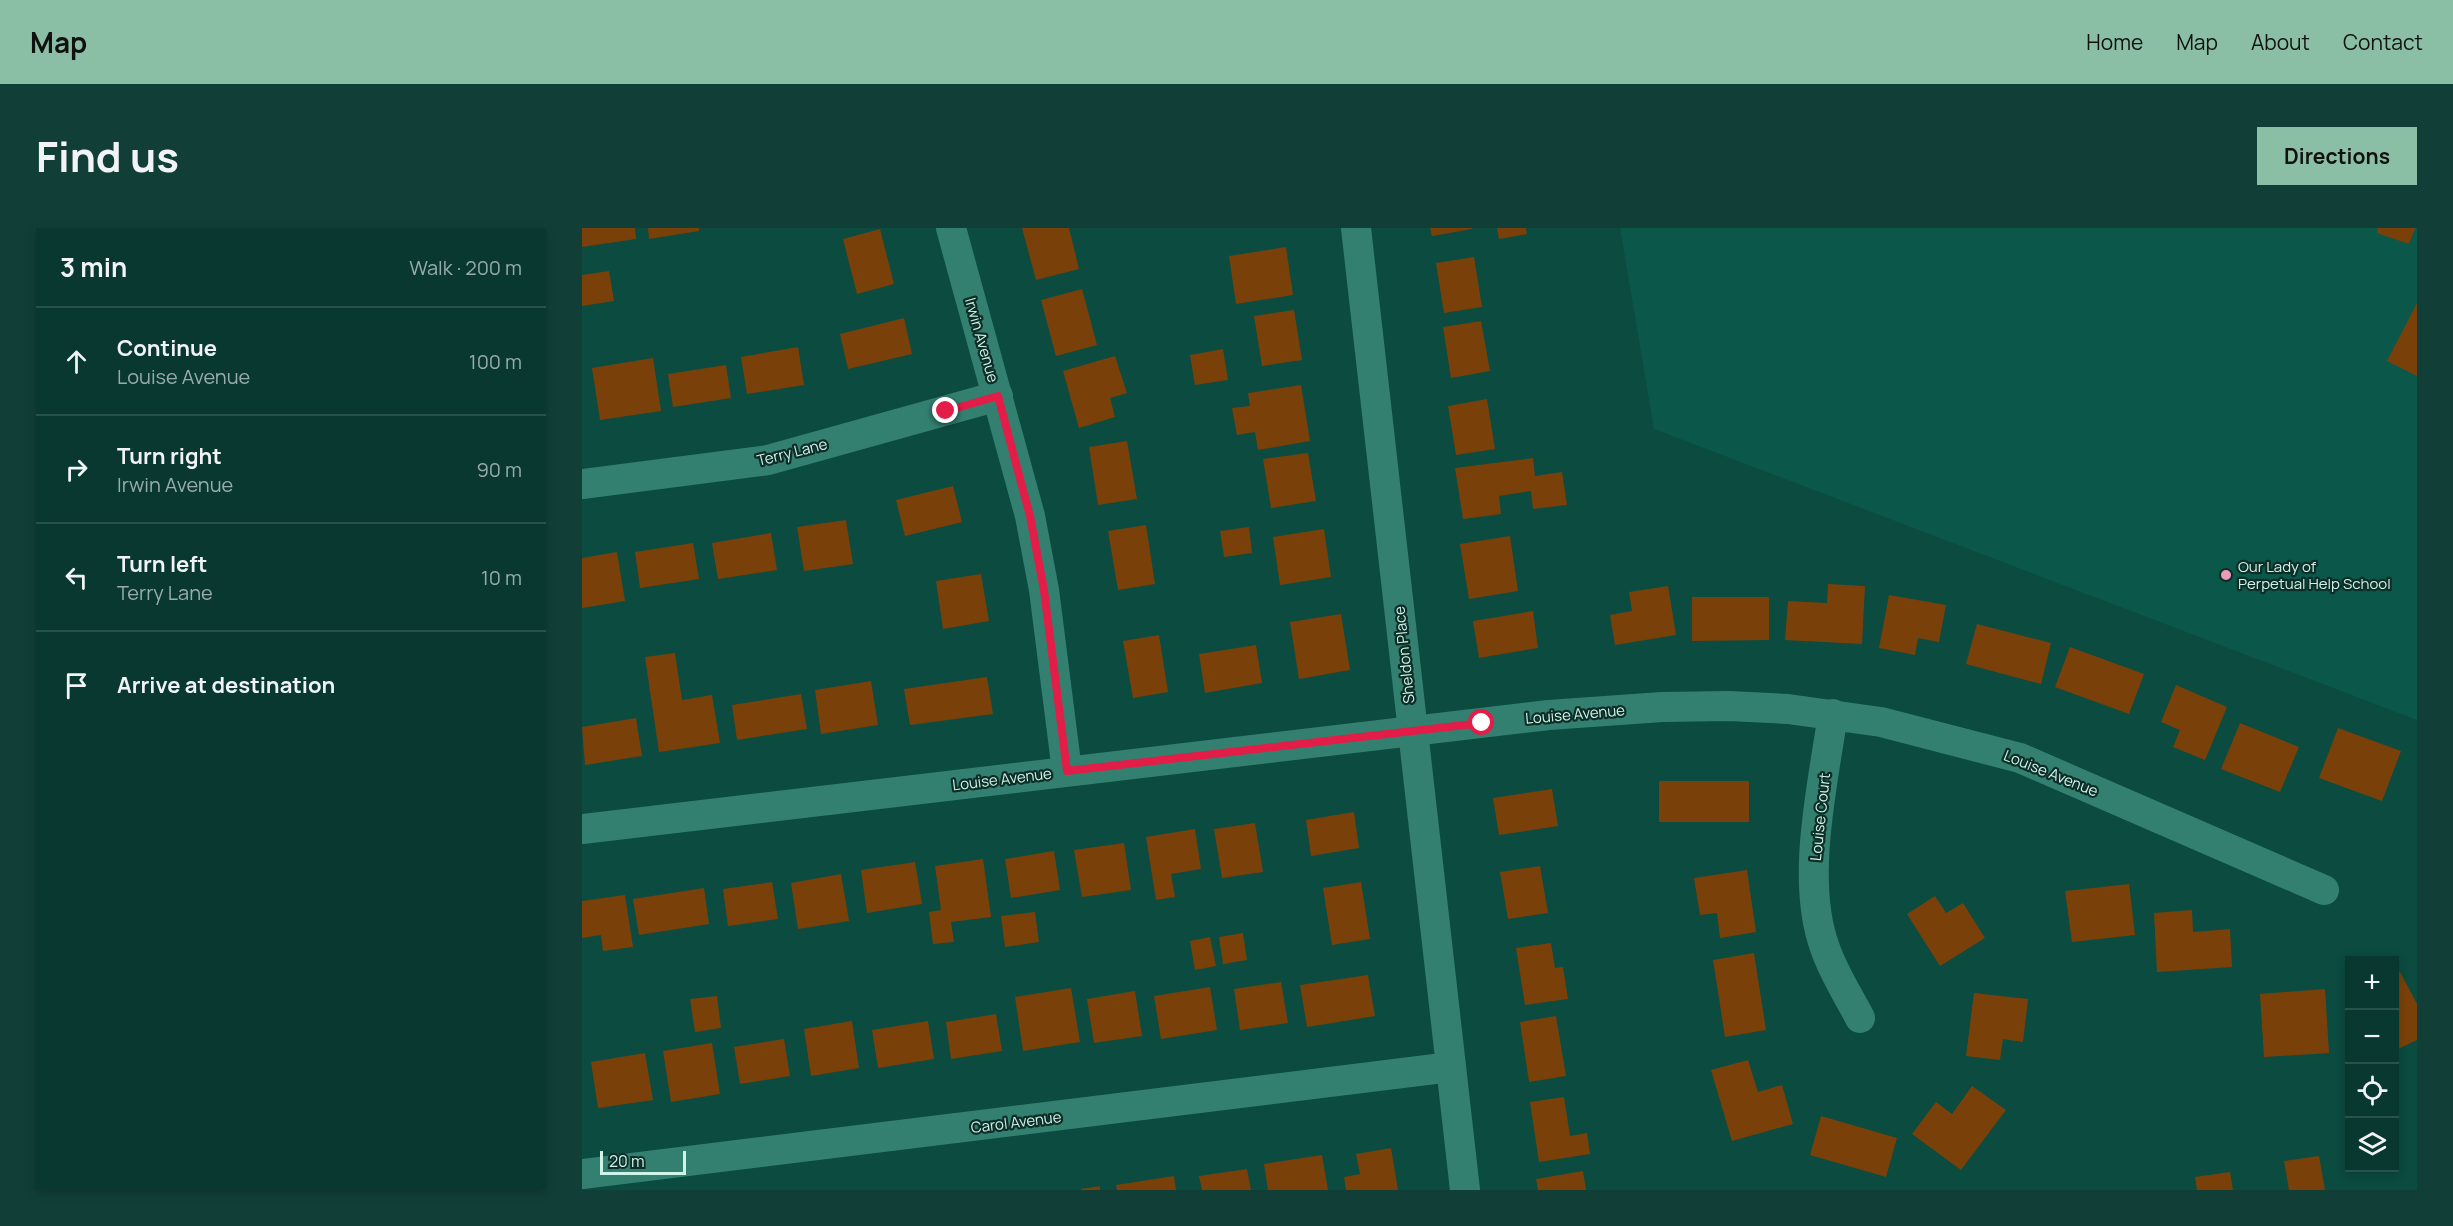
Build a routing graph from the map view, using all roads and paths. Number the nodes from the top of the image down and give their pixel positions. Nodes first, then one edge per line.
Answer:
1 (951, 228) edge
2 (1356, 228) edge
3 (998, 396) junction
4 (582, 484) edge
5 (1833, 714) junction
6 (1412, 733) junction
7 (1067, 771) junction
8 (582, 829) edge
9 (2324, 890) dead end
10 (1860, 1018) dead end
11 (1451, 1067) junction
12 (582, 1174) edge
13 (1465, 1190) edge

1 - 3 street, Irwin Avenue
2 - 6 street, Sheldon Place
3 - 4 street, Terry Lane
3 - 7 street, Irwin Avenue
5 - 6 street, Louise Avenue
5 - 9 street, Louise Avenue
5 - 10 street, Louise Court
6 - 7 street, Louise Avenue
6 - 11 street, Sheldon Place
7 - 8 street, Louise Avenue
11 - 12 street, Carol Avenue
11 - 13 street, Sheldon Place

